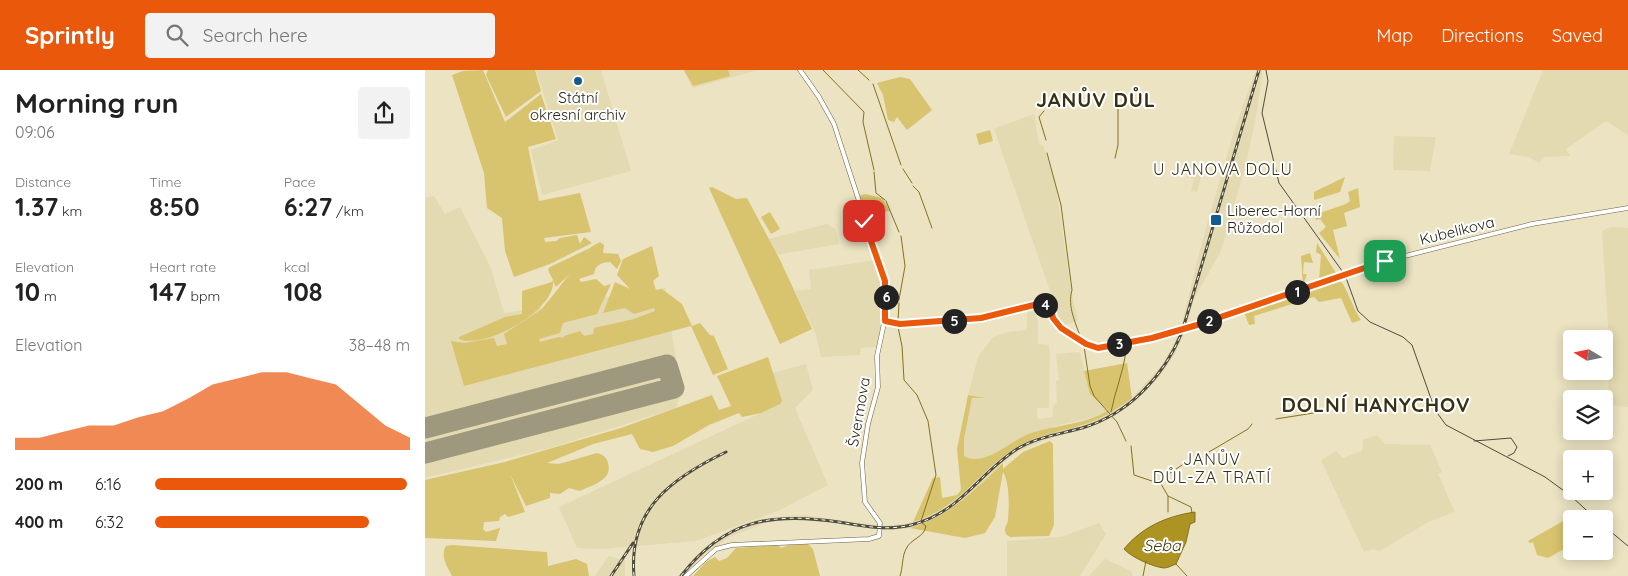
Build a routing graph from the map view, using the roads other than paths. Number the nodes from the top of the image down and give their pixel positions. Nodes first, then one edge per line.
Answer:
1 (800, 70) edge
2 (1628, 208) edge
3 (885, 321) junction
4 (686, 576) edge

1 - 3 street, Švermova
2 - 3 street, Kubelíkova, bridge
3 - 4 street, Švermova

